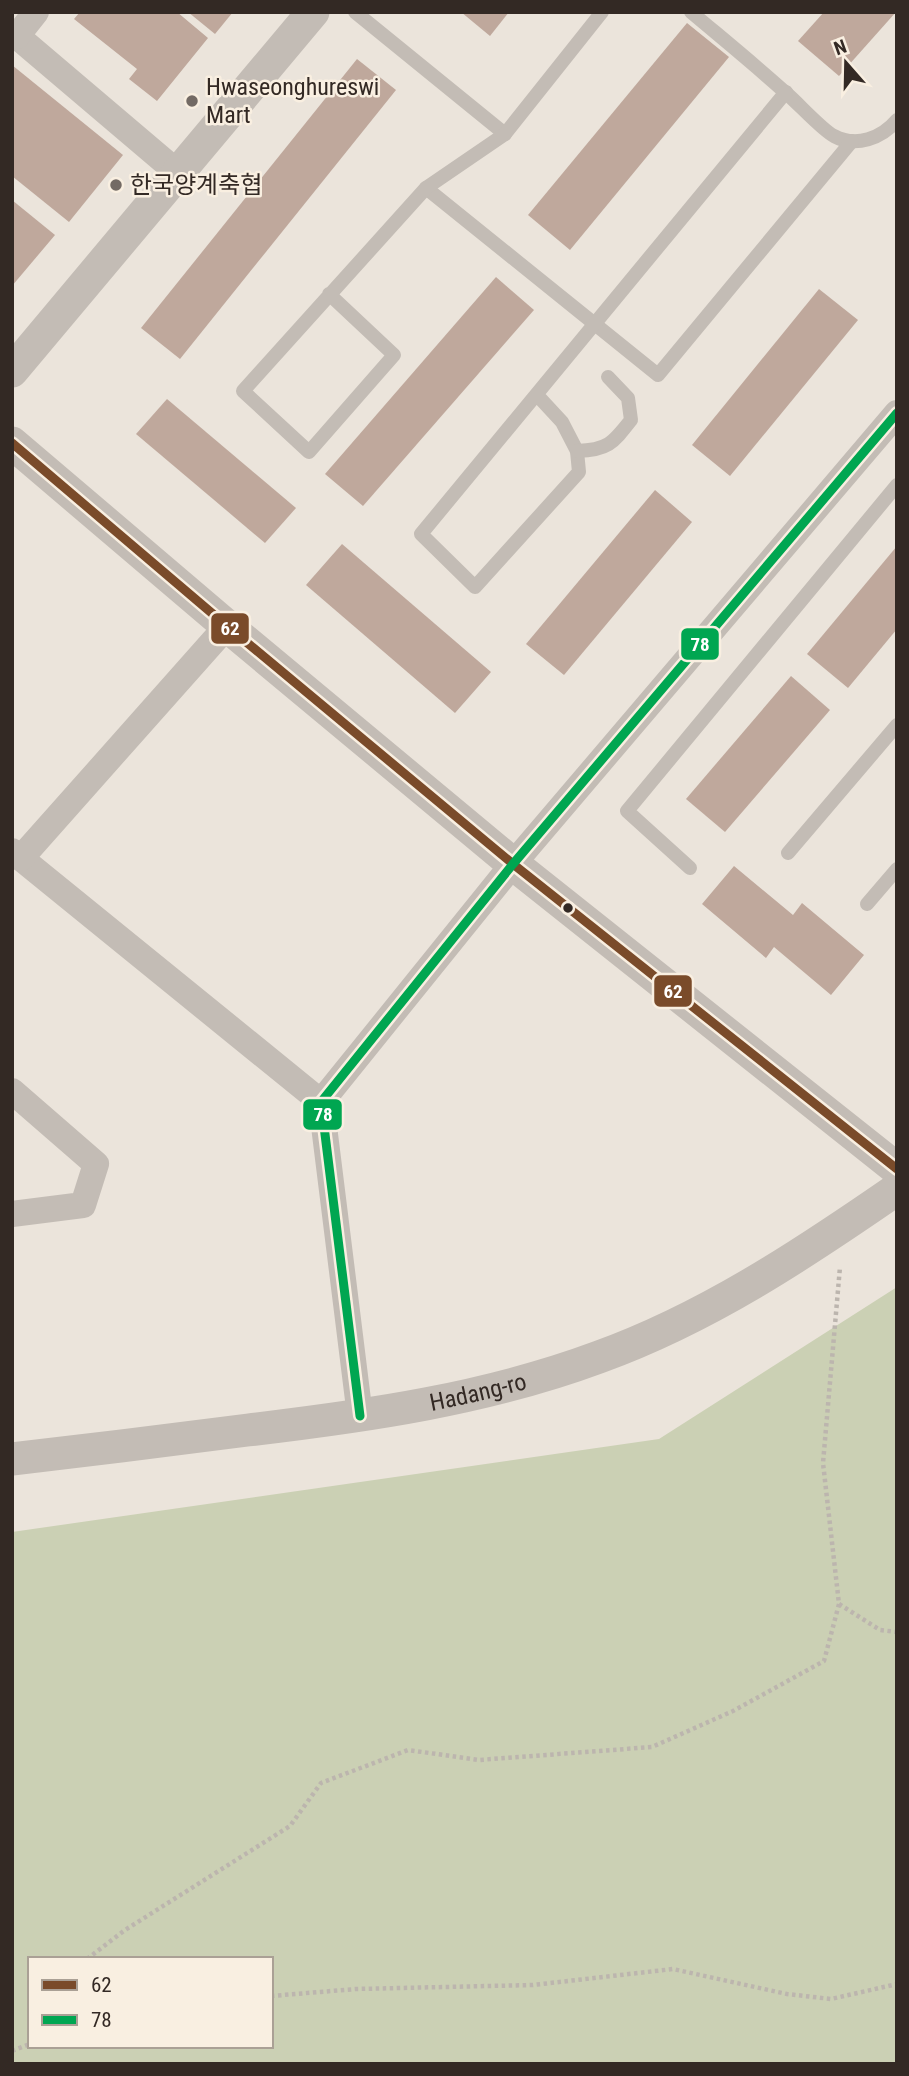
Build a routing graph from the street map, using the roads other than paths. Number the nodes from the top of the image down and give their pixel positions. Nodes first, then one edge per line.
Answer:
1 (36, 12) edge
2 (313, 12) edge
3 (355, 12) edge
4 (602, 12) edge
5 (691, 12) edge
6 (15, 34) edge
7 (786, 92) junction
8 (897, 120) edge
9 (505, 134) junction
10 (852, 142) junction
11 (178, 173) junction
12 (426, 187) junction
13 (329, 294) junction
14 (597, 324) junction
15 (12, 371) edge
16 (608, 377) dead end
17 (537, 395) junction
18 (897, 413) edge
19 (12, 443) edge
20 (578, 451) junction
21 (897, 485) edge
22 (227, 626) junction
23 (897, 725) edge
24 (788, 853) dead end
25 (17, 855) edge
26 (513, 864) junction
27 (690, 868) dead end
28 (897, 869) edge
29 (867, 904) dead end
30 (12, 1091) edge
31 (321, 1102) junction
32 (897, 1170) edge
33 (897, 1189) edge
34 (12, 1214) edge
35 (360, 1416) junction
36 (12, 1460) edge

1 - 6 street
2 - 11 street
3 - 9 lane
4 - 9 lane
5 - 7 lane
6 - 11 street
7 - 10 lane
7 - 14 lane
8 - 10 lane
9 - 12 lane
10 - 14 lane
11 - 15 street
12 - 13 lane
12 - 14 lane
13 - 13 lane
14 - 17 lane
16 - 20 lane
17 - 20 lane
17 - 20 lane
18 - 26 street
19 - 22 street
21 - 27 lane
22 - 25 street
22 - 26 street
23 - 24 lane
25 - 31 street
26 - 31 street
26 - 32 street
28 - 29 lane
30 - 34 street
31 - 35 street
33 - 35 street, Hadang-ro
35 - 36 street, Hadang-ro

